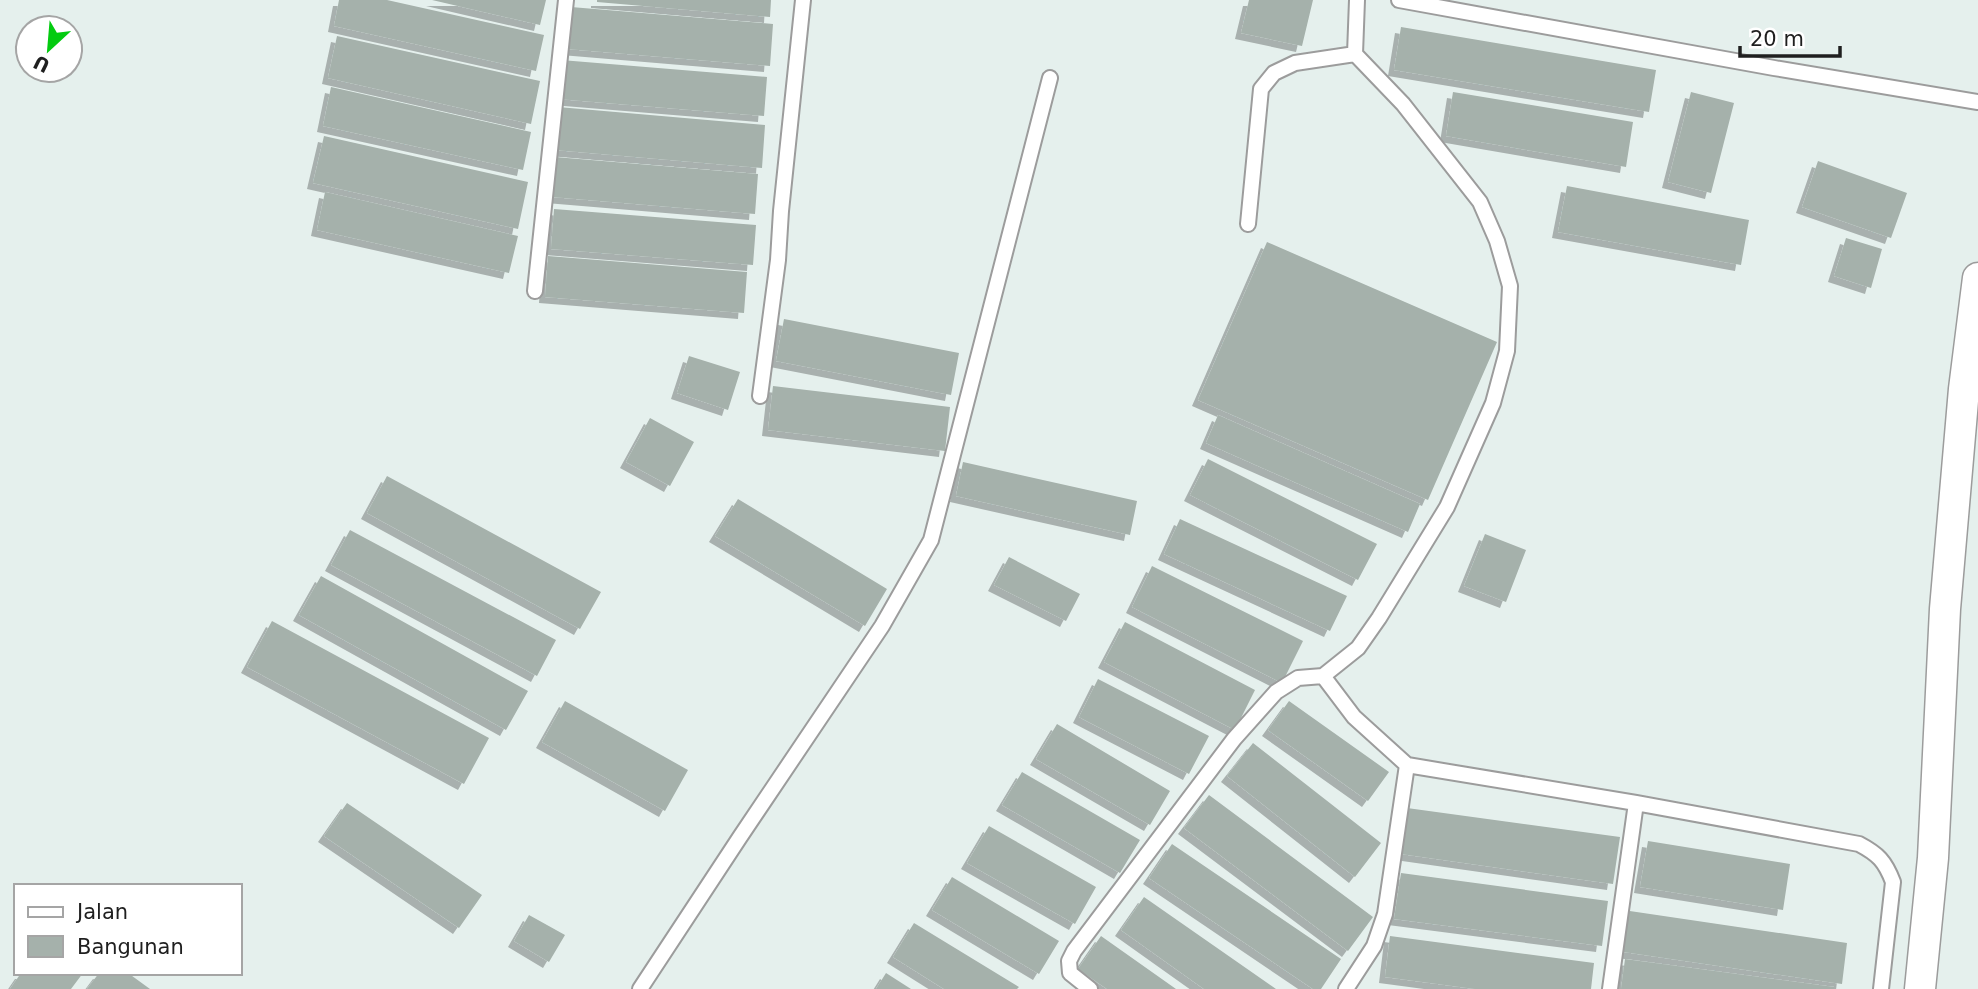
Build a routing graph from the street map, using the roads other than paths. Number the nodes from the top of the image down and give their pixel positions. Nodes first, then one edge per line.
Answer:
1 (566, 0) edge
2 (803, 0) edge
3 (1357, 0) edge
4 (1399, 0) edge
5 (1355, 54) junction
6 (1050, 78) dead end
7 (1978, 102) edge
8 (1248, 223) dead end
9 (1978, 278) edge
10 (535, 290) dead end
11 (760, 396) dead end
12 (1323, 676) junction
13 (1407, 765) junction
14 (1636, 803) junction
15 (640, 989) edge
16 (1090, 989) edge
17 (1346, 989) edge
18 (1610, 989) edge
19 (1881, 989) edge
20 (1920, 989) edge

1 - 10 lane
2 - 11 lane
3 - 5 lane
4 - 7 lane
5 - 8 lane
5 - 12 lane
6 - 15 lane
9 - 20 street
12 - 13 lane
12 - 16 lane
13 - 14 lane
13 - 17 lane
14 - 18 lane
14 - 19 lane

